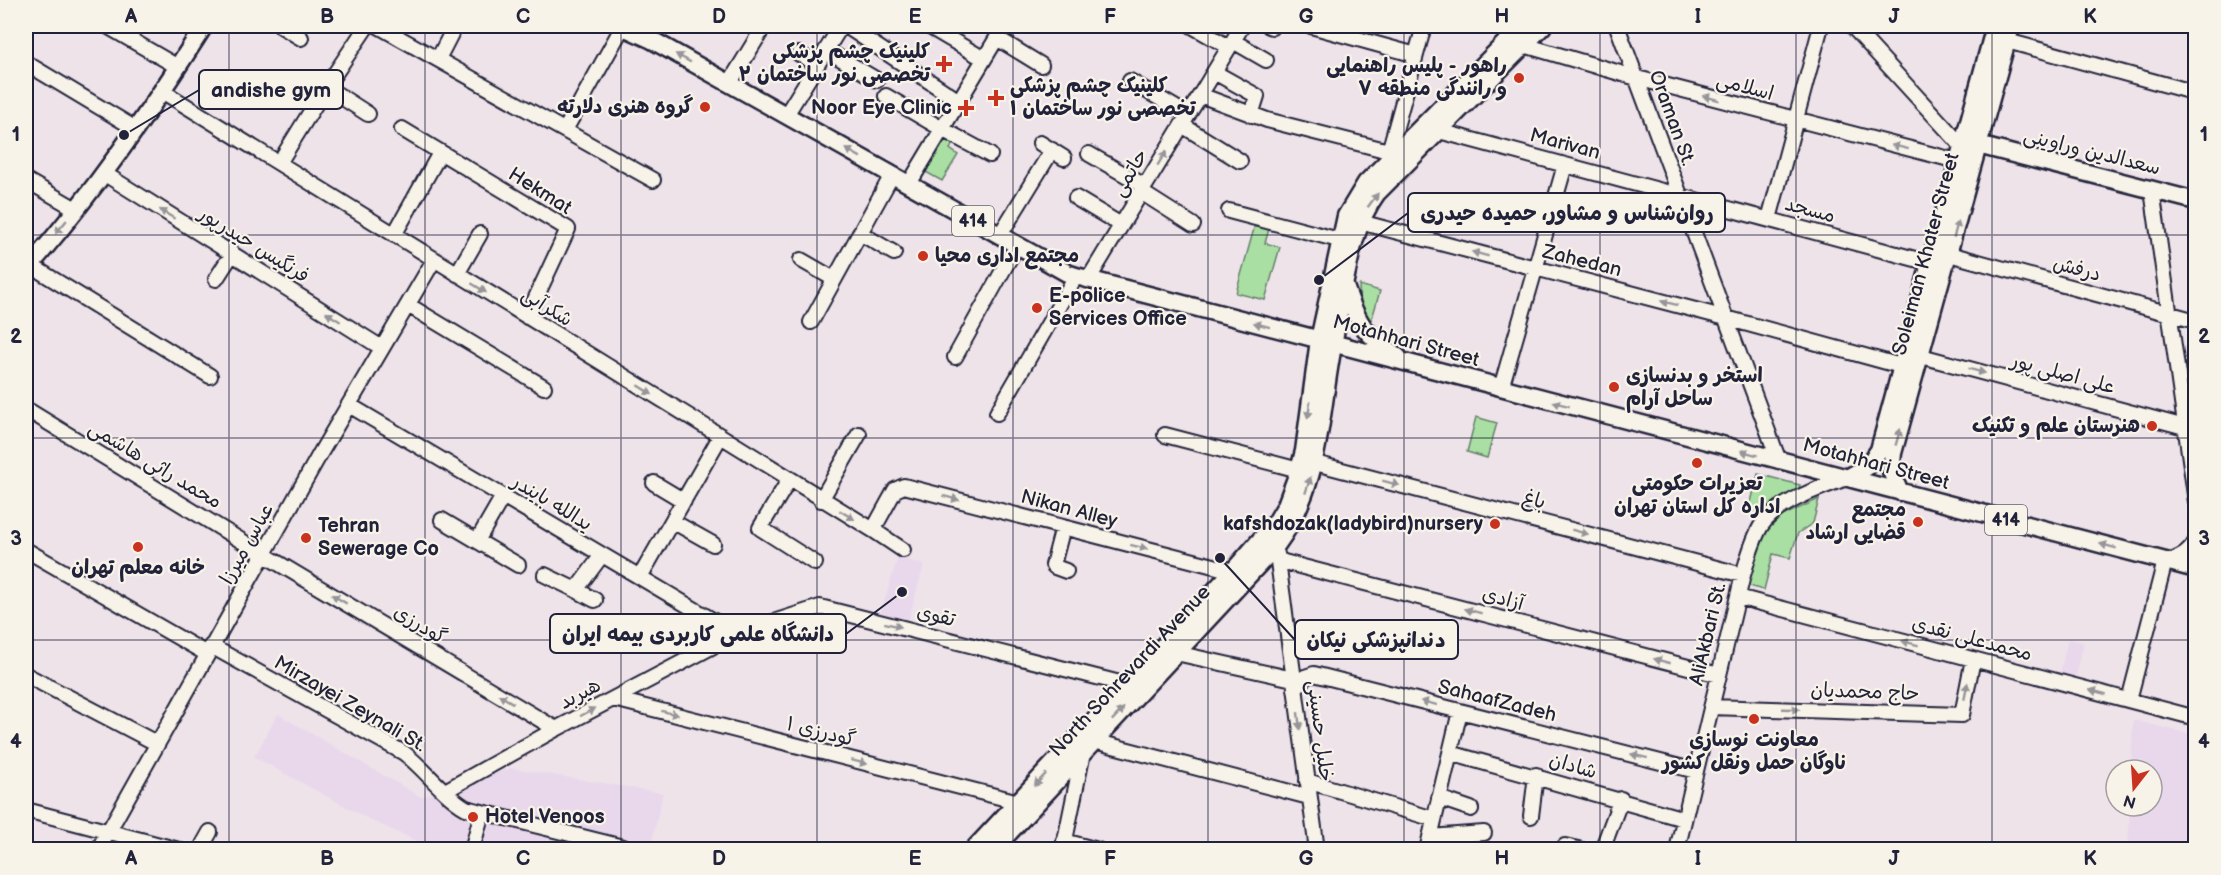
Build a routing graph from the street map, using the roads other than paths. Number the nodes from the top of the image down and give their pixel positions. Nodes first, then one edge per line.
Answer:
1 (107, 26) edge
2 (204, 26) edge
3 (281, 26) edge
4 (367, 26) edge
5 (378, 26) edge
6 (622, 26) edge
7 (631, 26) edge
8 (841, 26) edge
9 (846, 26) edge
10 (928, 26) edge
11 (1192, 26) edge
12 (1242, 26) edge
13 (1311, 26) edge
14 (1424, 26) edge
15 (1543, 26) edge
16 (1617, 26) edge
17 (1821, 26) edge
18 (1852, 26) edge
19 (1995, 26) edge
20 (455, 27) edge
21 (1518, 31) edge
22 (1000, 32) edge
23 (760, 33) dead end
24 (2009, 33) edge
25 (300, 38) dead end
26 (652, 40) junction
27 (1231, 44) junction
28 (826, 50) junction
29 (799, 54) dead end
30 (1416, 56) junction
31 (438, 59) junction
32 (984, 59) junction
33 (1266, 60) dead end
34 (26, 63) edge
35 (817, 64) junction
36 (1041, 65) dead end
37 (178, 67) junction
38 (1214, 72) junction
39 (1636, 78) junction
40 (877, 80) dead end
41 (1130, 81) dead end
42 (729, 84) junction
43 (326, 87) junction
44 (162, 91) junction
45 (2196, 93) edge
46 (1200, 95) junction
47 (886, 96) dead end
48 (959, 101) junction
49 (368, 114) dead end
50 (786, 115) junction
51 (1251, 115) junction
52 (1185, 120) junction
53 (1795, 121) junction
54 (1434, 125) junction
55 (136, 129) junction
56 (402, 129) dead end
57 (942, 129) junction
58 (565, 130) junction
59 (1040, 143) dead end
60 (1965, 151) junction
61 (440, 153) junction
62 (1089, 153) dead end
63 (990, 155) dead end
64 (1387, 157) junction
65 (1240, 161) dead end
66 (279, 163) junction
67 (1565, 165) junction
68 (105, 174) junction
69 (892, 175) junction
70 (26, 180) edge
71 (653, 180) dead end
72 (909, 184) junction
73 (1143, 189) junction
74 (2152, 190) junction
75 (1680, 195) junction
76 (1076, 198) dead end
77 (2196, 201) edge
78 (76, 209) junction
79 (1229, 211) dead end
80 (1769, 219) junction
81 (1360, 222) junction
82 (1121, 225) junction
83 (1193, 225) dead end
84 (860, 233) junction
85 (480, 234) dead end
86 (394, 235) junction
87 (1000, 235) junction
88 (1339, 240) junction
89 (1017, 245) junction
90 (894, 253) dead end
91 (232, 254) junction
92 (1949, 254) junction
93 (434, 260) junction
94 (801, 260) dead end
95 (1930, 263) junction
96 (28, 268) edge
97 (1536, 269) junction
98 (457, 274) junction
99 (1082, 278) junction
100 (216, 279) dead end
101 (834, 279) junction
102 (1345, 284) junction
103 (408, 305) junction
104 (2169, 314) junction
105 (527, 317) junction
106 (1726, 318) junction
107 (2196, 321) edge
108 (811, 322) dead end
109 (1323, 346) junction
110 (382, 348) junction
111 (1921, 356) junction
112 (955, 357) dead end
113 (1406, 363) junction
114 (1901, 366) junction
115 (210, 376) dead end
116 (544, 387) dead end
117 (1501, 388) junction
118 (349, 405) junction
119 (26, 409) edge
120 (997, 413) dead end
121 (2190, 429) edge
122 (859, 434) dead end
123 (1165, 435) dead end
124 (720, 437) junction
125 (1779, 460) junction
126 (1315, 463) junction
127 (1299, 470) junction
128 (1847, 478) junction
129 (789, 480) junction
130 (654, 483) dead end
131 (1900, 492) junction
132 (503, 496) junction
133 (821, 500) junction
134 (684, 501) junction
135 (2196, 502) edge
136 (442, 520) dead end
137 (672, 521) junction
138 (1063, 527) junction
139 (873, 530) junction
140 (477, 541) junction
141 (2196, 541) edge
142 (713, 544) dead end
143 (26, 550) edge
144 (903, 550) dead end
145 (263, 554) junction
146 (602, 555) junction
147 (1279, 556) junction
148 (2167, 562) junction
149 (815, 563) dead end
150 (518, 565) dead end
151 (2196, 569) edge
152 (1066, 570) dead end
153 (1233, 571) junction
154 (1743, 574) junction
155 (545, 575) dead end
156 (640, 577) junction
157 (576, 590) junction
158 (1738, 597) junction
159 (595, 600) dead end
160 (736, 634) junction
161 (209, 650) junction
162 (1176, 652) junction
163 (1973, 659) junction
164 (1314, 674) junction
165 (26, 675) edge
166 (1719, 675) junction
167 (1294, 684) junction
168 (1128, 686) junction
169 (614, 699) junction
170 (2129, 700) junction
171 (1711, 707) junction
172 (1460, 711) junction
173 (2196, 718) edge
174 (556, 729) junction
175 (156, 743) junction
176 (1088, 747) junction
177 (1450, 753) junction
178 (1696, 771) junction
179 (1536, 775) junction
180 (1307, 781) junction
181 (444, 791) junction
182 (1309, 796) junction
183 (1439, 798) junction
184 (1621, 799) junction
185 (1019, 802) junction
186 (1471, 809) dead end
187 (26, 810) edge
188 (482, 812) junction
189 (1531, 816) dead end
190 (1434, 819) junction
191 (1684, 819) junction
192 (107, 831) junction
193 (210, 832) dead end
194 (1484, 833) dead end
195 (1428, 843) edge
196 (1064, 845) edge
197 (1565, 846) dead end
198 (98, 849) edge
199 (179, 849) edge
200 (200, 849) edge
201 (472, 849) edge
202 (635, 849) edge
203 (974, 849) edge
204 (993, 849) edge
205 (1098, 849) edge
206 (1317, 849) edge
207 (1582, 849) edge
208 (1602, 849) edge
209 (1677, 849) edge

1 - 37 street
2 - 37 main road
3 - 25 street
4 - 43 street
5 - 31 street
6 - 26 main road, Motahhari Street / 414
6 - 58 street
7 - 26 main road, Motahhari Street / 414
8 - 28 street
9 - 48 street
10 - 32 street
11 - 27 street
12 - 27 street, حاتمی
13 - 30 street
14 - 30 street
15 - 21 main road
16 - 39 street, Oraman St.
17 - 53 street
18 - 60 street
19 - 60 main road, Soleiman Khater Street
20 - 31 street
21 - 39 street, اسلامی
21 - 54 main road
22 - 32 street
22 - 36 street
23 - 42 street
24 - 45 street
24 - 60 main road, Soleiman Khater Street
42 -> 26 main road, Motahhari Street / 414
27 - 33 street
27 - 38 street, حاتمی
28 - 35 street
28 - 40 street
29 - 35 street
30 - 64 street
31 - 58 street
32 - 48 street
34 - 55 street
35 - 50 street
37 - 44 main road
38 - 46 street, حاتمی
38 - 51 street
53 -> 39 street, اسلامی
39 - 75 street, Oraman St.
41 - 52 street
42 - 50 main road, Motahhari Street / 414
43 - 49 street
43 - 66 street
44 - 55 main road
44 - 66 street, شکرآبی
46 - 51 street
46 - 52 street, حاتمی
47 - 57 street
48 - 57 street
69 -> 50 main road, Motahhari Street / 414
51 - 64 street
52 - 65 street
73 -> 52 street, حاتمی
60 -> 53 street, اسلامی
53 - 80 street
54 - 64 main road
54 - 67 street, Marivan
81 -> 54 main road
55 - 68 main road
56 - 61 street, Hekmat
57 - 63 street
57 - 72 street
58 - 71 street
59 - 87 street
60 - 74 main road, سعدالدین وراوینی
92 -> 60 main road, Soleiman Khater Street
60 - 95 main road, Soleiman Khater Street
61 - 86 street
61 - 105 street, Hekmat
62 - 73 street
64 - 88 main road
66 - 86 street, شکرآبی
67 - 75 street, Marivan
67 - 97 street
68 - 78 main road
91 -> 68 street, فرنگیس حیدرپور
69 - 72 main road, Motahhari Street / 414
69 - 84 street
70 - 78 street
72 - 87 main road, Motahhari Street / 414
73 - 82 street, حاتمی
73 - 83 street
74 - 77 main road, سعدالدین وراوینی
74 - 104 street
75 - 80 street, مسجد
75 - 106 street, Oraman St.
76 - 82 street
78 -> 96 main road
79 - 88 street
80 - 95 street, مسجد
97 -> 81 street, Zahedan
81 - 102 main road
82 - 99 street, حاتمی
84 - 90 street
84 - 101 street
85 - 98 street
86 - 93 street, شکرآبی
87 - 89 main road, Motahhari Street / 414
88 - 109 main road
89 - 99 main road, Motahhari Street / 414
89 - 112 street
91 - 100 street
110 -> 91 street, فرنگیس حیدرپور
92 - 104 street, درفش
92 - 111 main road, Soleiman Khater Street
93 - 98 street, شکرآبی
93 - 103 street, عباس میرزا
94 - 101 street
95 - 114 main road, Soleiman Khater Street
96 - 115 street
106 -> 97 street, Zahedan
97 - 117 street
98 -> 105 street, شکرآبی
109 -> 99 main road, Motahhari Street / 414
99 - 120 street, حاتمی
101 - 108 street
102 - 109 main road
102 - 113 main road
103 - 110 street, عباس میرزا
103 - 116 street
104 - 107 street, درفش
104 - 121 street
105 -> 124 street, شکرآبی
106 - 114 street, Zahedan
106 - 125 street, Oraman St.
109 - 113 main road, Motahhari Street / 414
109 - 126 main road, North Sohrevardi Avenue
109 -> 127 main road, North Sohrevardi Avenue
110 - 118 street, عباس میرزا
111 -> 121 street, علی اصلی پور
131 -> 111 main road, Soleiman Khater Street
113 - 117 main road, Motahhari Street / 414
114 - 128 main road, Soleiman Khater Street
125 -> 117 main road, Motahhari Street / 414
118 - 132 street, یدالله بایندر
118 - 145 street, عباس میرزا
119 - 145 street, محمد راثی هاشمی
121 - 135 street
122 - 133 street
123 - 127 street
124 - 129 street, شکرآبی
124 - 134 street
125 - 128 main road, Motahhari Street / 414
147 -> 126 main road, North Sohrevardi Avenue
126 -> 154 street, باغ
127 - 153 main road, North Sohrevardi Avenue
128 - 131 main road, Motahhari Street / 414
128 - 154 street, AliAkbari St.
129 - 133 street, شکرآبی
129 - 149 street
130 - 134 street
148 -> 131 main road, Motahhari Street / 414
132 - 140 street
132 - 146 street, یدالله بایندر
133 -> 139 street, شکرآبی
134 - 137 street
136 - 140 street
137 - 142 street
137 - 156 street
139 -> 138 street, Nikan Alley
138 - 152 street
138 -> 153 street, Nikan Alley
139 - 144 street, شکرآبی
140 - 150 street
141 - 148 street
143 - 161 street, Mirzayei Zeynali St.
145 - 161 street, عباس میرزا
174 -> 145 street, گودرزی
146 - 156 street, یدالله بایندر
146 - 157 street
147 - 162 main road, North Sohrevardi Avenue
147 - 164 street
166 -> 147 street, آزادی
147 - 167 street, خلیل حسینی
148 - 151 main road, Motahhari Street / 414
148 - 170 street
153 - 168 main road, North Sohrevardi Avenue
154 - 158 street, AliAkbari St.
155 - 157 street
156 - 160 street, یدالله بایندر
157 - 159 street
163 -> 158 street, محمدعلی نقدی
158 - 166 street, AliAkbari St.
160 -> 168 street, تقوی
160 - 169 street, هیربد
161 - 175 street, عباس میرزا
161 - 181 street, Mirzayei Zeynali St.
162 - 167 street
176 -> 162 main road, North Sohrevardi Avenue
170 -> 163 street, محمدعلی نقدی
171 -> 163 street, حاج محمدیان
164 - 167 street
172 -> 164 street, SahaafZadeh
165 - 175 street
166 - 171 street, AliAkbari St.
167 -> 180 street, خلیل حسینی
168 -> 185 main road, North Sohrevardi Avenue
174 -> 169 street, هیربد
169 -> 185 street, گودرزی ۱
170 - 173 street, محمدعلی نقدی
171 - 178 street, AliAkbari St.
172 - 177 street
178 -> 172 street, SahaafZadeh
174 - 181 street, هیربد
175 - 192 street, عباس میرزا
176 - 182 street
176 - 196 street
176 - 204 main road, North Sohrevardi Avenue
177 - 179 street, شادان
177 - 183 street
178 - 191 street, AliAkbari St.
179 - 184 street, شادان
179 - 189 street
180 - 182 street, خلیل حسینی
180 - 190 street
181 - 188 street, Mirzayei Zeynali St.
182 - 206 street, خلیل حسینی
183 - 186 street
183 - 190 street
184 - 191 street, شادان
184 - 208 street
185 - 203 main road, North Sohrevardi Avenue
187 - 192 street
188 - 201 street
188 - 202 street, Mirzayei Zeynali St.
190 - 195 street
191 - 209 street, AliAkbari St.
192 - 198 street, عباس میرزا
192 - 199 street
193 - 200 street
194 - 195 street
196 - 205 street
197 - 207 street

